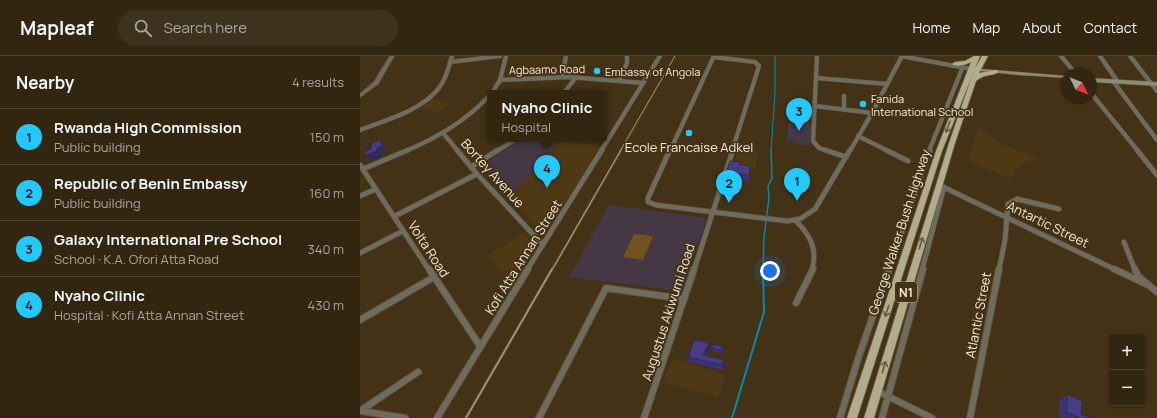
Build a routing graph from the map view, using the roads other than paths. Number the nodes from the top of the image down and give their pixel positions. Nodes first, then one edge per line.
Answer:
1 (392, 56) edge
2 (452, 56) edge
3 (500, 56) edge
4 (506, 56) edge
5 (566, 56) edge
6 (627, 56) edge
7 (660, 56) edge
8 (714, 56) edge
9 (817, 56) edge
10 (902, 56) edge
11 (913, 56) edge
12 (977, 56) edge
13 (1061, 56) edge
14 (1100, 56) edge
15 (1130, 56) edge
16 (984, 59) edge
17 (450, 62) junction
18 (954, 64) junction
19 (1071, 68) edge
20 (962, 69) junction
21 (994, 71) junction
22 (973, 72) junction
23 (562, 77) junction
24 (576, 77) junction
25 (1061, 77) edge
26 (816, 78) junction
27 (500, 80) junction
28 (619, 80) junction
29 (1097, 80) edge
30 (1115, 82) junction
31 (642, 83) junction
32 (887, 84) junction
33 (1154, 84) edge
34 (494, 90) edge
35 (566, 90) edge
36 (1157, 91) edge
37 (360, 96) edge
38 (844, 96) dead end
39 (487, 98) edge
40 (1097, 100) edge
41 (815, 106) junction
42 (844, 110) junction
43 (872, 113) junction
44 (360, 130) edge
45 (443, 133) junction
46 (858, 136) junction
47 (607, 140) edge
48 (1157, 140) edge
49 (511, 142) edge
50 (606, 142) edge
51 (846, 157) junction
52 (908, 161) dead end
53 (361, 167) edge
54 (471, 167) junction
55 (1156, 172) edge
56 (477, 174) junction
57 (941, 186) junction
58 (376, 189) junction
59 (360, 196) edge
60 (1059, 209) dead end
61 (713, 213) junction
62 (395, 216) junction
63 (1008, 217) junction
64 (796, 221) junction
65 (404, 231) junction
66 (1124, 242) dead end
67 (543, 245) junction
68 (360, 253) edge
69 (434, 277) junction
70 (1148, 285) junction
71 (1157, 292) edge
72 (684, 299) junction
73 (796, 303) dead end
74 (360, 320) edge
75 (480, 346) junction
76 (418, 372) dead end
77 (877, 391) junction
78 (889, 396) junction
79 (361, 411) edge
80 (405, 418) edge
81 (437, 418) edge
82 (539, 418) edge
83 (644, 418) edge
84 (840, 418) edge
85 (852, 418) edge
86 (869, 418) edge
87 (882, 418) edge
88 (932, 418) edge
89 (970, 418) edge

1 - 37 street
2 - 17 street
3 - 17 street
4 - 27 street
5 - 23 street
6 - 28 street
7 - 31 street, Kofi Atta Annan Street
8 - 61 street, Augustus Akiwumi Road
8 - 61 street
9 - 26 street
10 - 18 street
10 - 32 street
11 - 18 street
12 - 18 highway
12 - 22 highway, George Walker Bush Highway / N1
13 - 19 street
14 - 30 street
15 - 33 street
16 - 21 highway
16 - 22 highway, George Walker Bush Highway / N1
17 - 44 street
18 - 20 highway
18 - 22 street
20 - 22 highway
20 - 84 street
21 - 22 main road
21 - 22 highway
21 - 25 main road
22 - 57 highway, George Walker Bush Highway / N1
22 -> 85 highway, George Walker Bush Highway / N1
23 - 24 street, Agbaamo Road
23 - 27 street, Agbaamo Road
24 - 28 street, Agbaamo Road
24 - 35 street
26 - 32 street
26 - 41 street
27 - 34 street
28 - 31 street, Agbaamo Road
29 - 30 main road
30 - 33 main road
30 - 48 street
31 - 47 street, Kofi Atta Annan Street
32 - 43 street
33 - 36 street
38 - 42 street
39 - 45 street
40 - 55 street
41 - 42 street
41 - 51 street
42 - 43 street
43 - 46 street
45 - 53 street
45 - 54 street, Bortey Avenue
46 - 51 street
46 - 52 street
49 - 54 street
50 - 67 street, Kofi Atta Annan Street
51 - 64 street
53 - 58 street, Volta Road
54 - 56 street, Bortey Avenue
56 - 62 street
56 - 67 street, Bortey Avenue
57 - 63 street, Antartic Street
77 -> 57 highway, George Walker Bush Highway / N1
57 - 78 street
58 - 59 street
58 - 62 street, Volta Road
60 - 63 street, Atlantic Street
61 - 64 street
61 - 72 street, Augustus Akiwumi Road
62 - 65 street, Volta Road
63 - 70 street, Antartic Street
63 - 89 street, Atlantic Street
64 - 73 street
65 - 68 street
65 - 69 street, Volta Road
66 - 70 street
67 - 75 street, Kofi Atta Annan Street
69 - 74 street
69 - 75 street, Volta Road
70 - 71 street
72 - 82 street
72 - 83 street, Augustus Akiwumi Road
75 - 81 street, Kofi Atta Annan Street
76 - 79 street
77 - 78 street
77 - 86 highway, George Walker Bush Highway / N1
78 - 87 street
78 - 88 street
79 - 80 street

